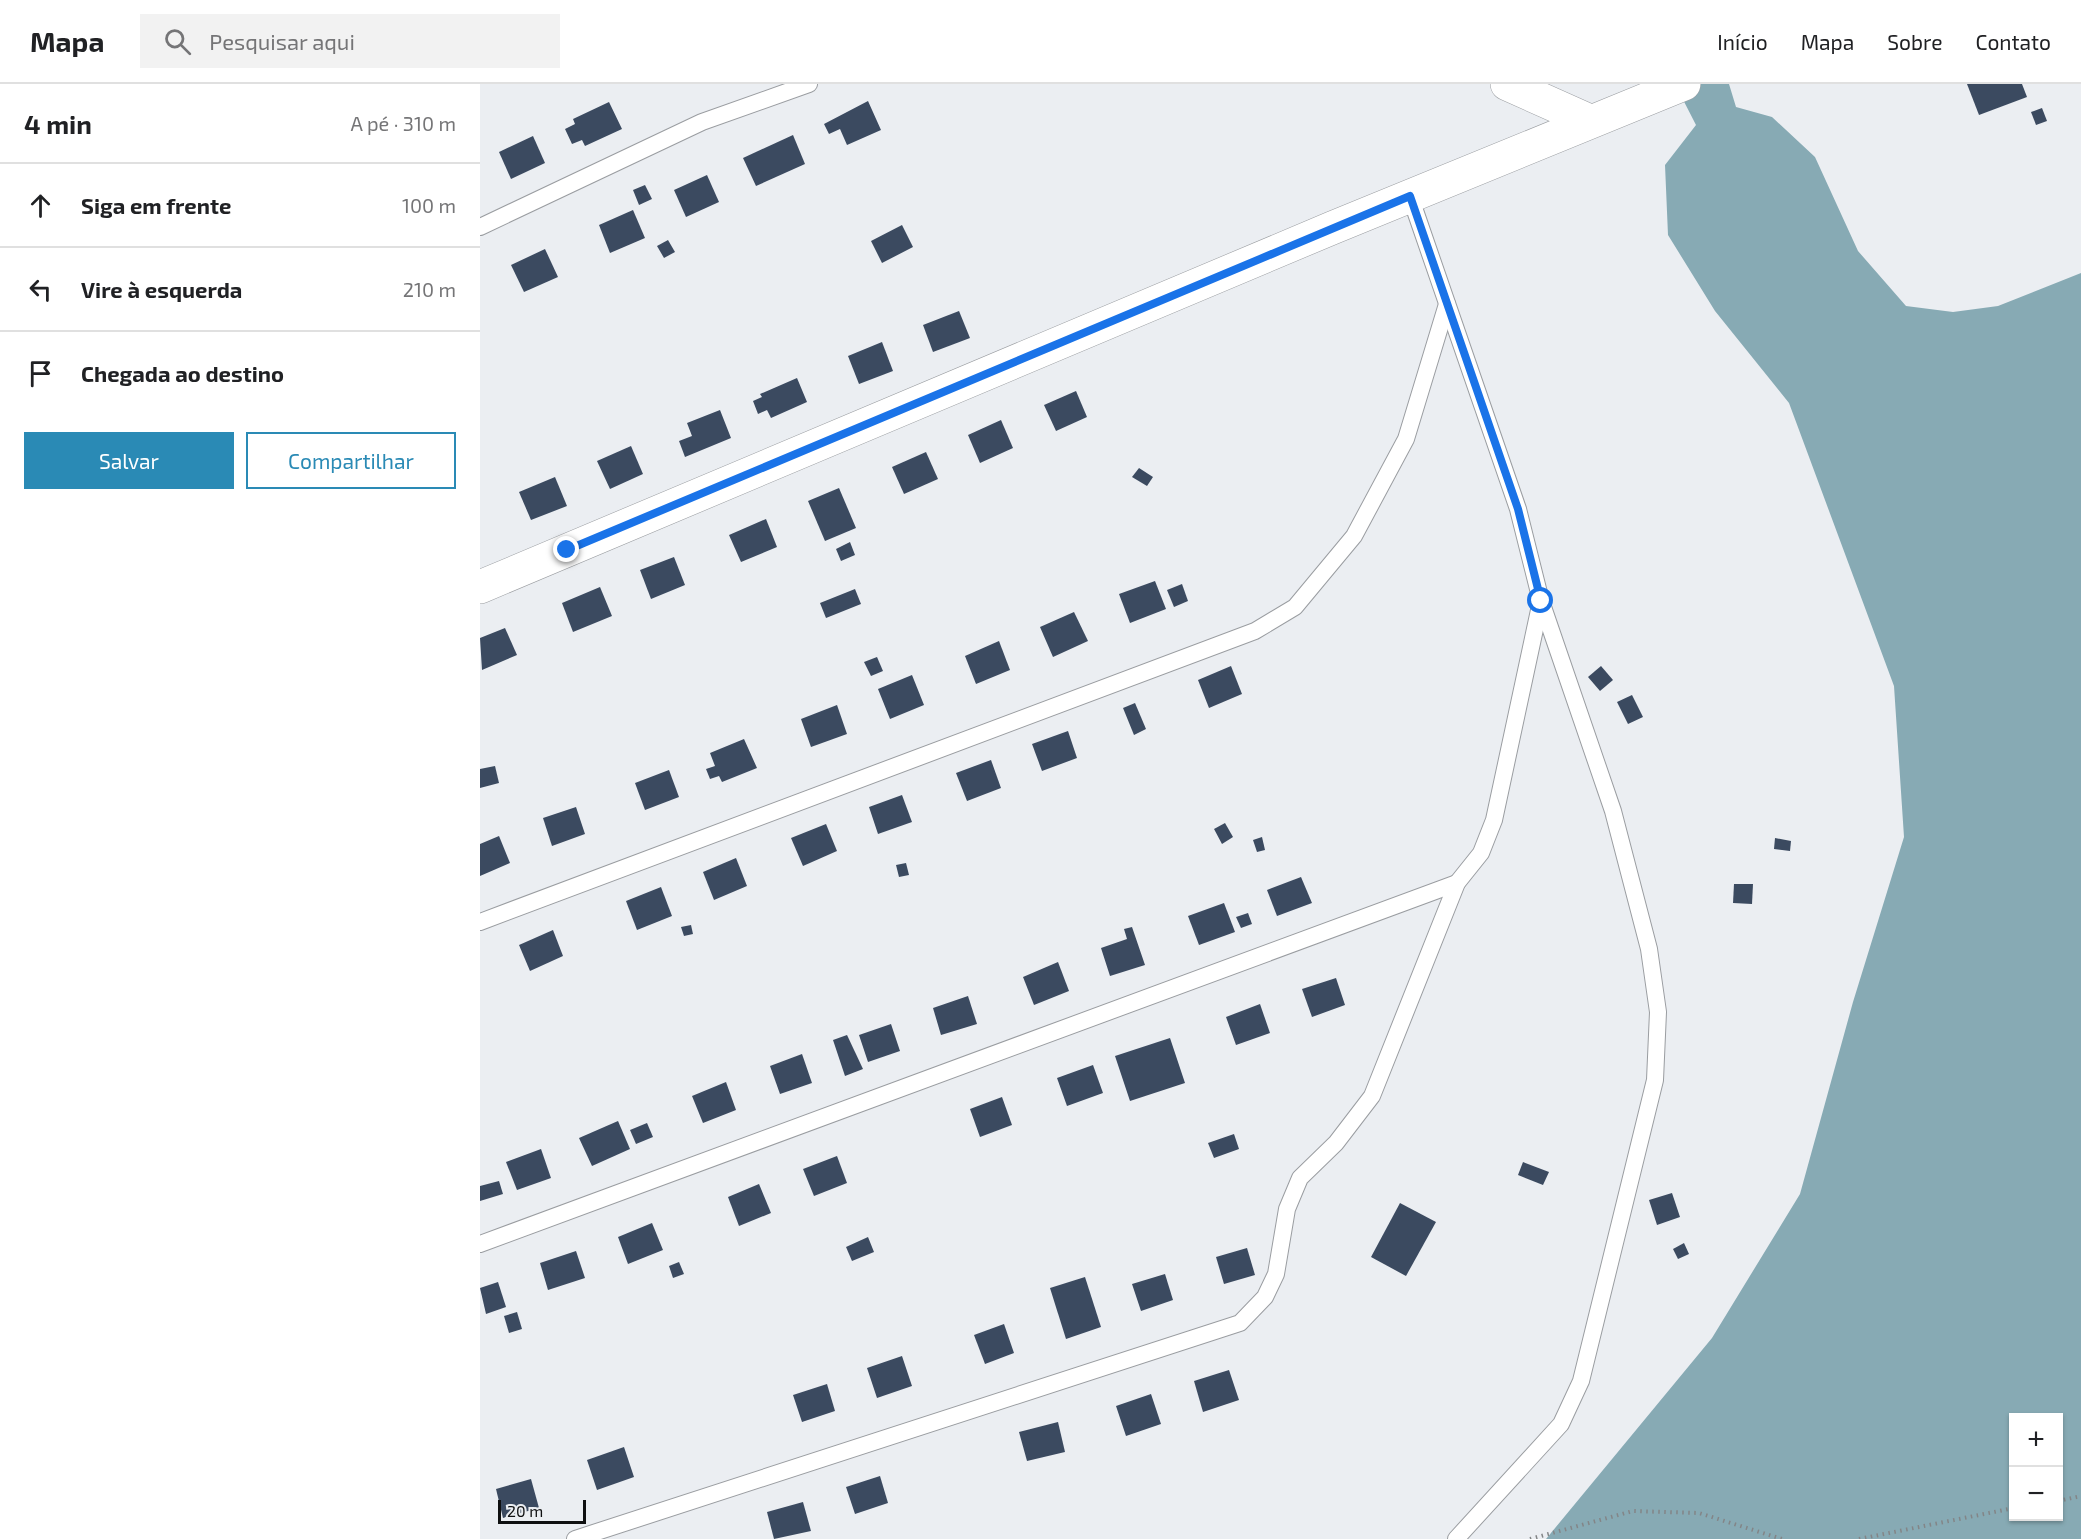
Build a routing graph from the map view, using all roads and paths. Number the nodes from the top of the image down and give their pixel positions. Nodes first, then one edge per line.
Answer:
1 (809, 84) edge
2 (1507, 84) edge
3 (1684, 84) edge
4 (1590, 121) junction
5 (1410, 196) junction
6 (480, 226) edge
7 (1447, 304) junction
8 (480, 587) edge
9 (1541, 601) junction
10 (1457, 883) junction
11 (480, 922) edge
12 (480, 1244) edge
13 (2081, 1496) edge
14 (2063, 1500) edge
15 (2009, 1509) edge
16 (575, 1539) edge
17 (1456, 1539) edge
18 (1530, 1539) edge
19 (1782, 1539) edge
20 (1859, 1539) edge

1 - 6 lane
2 - 4 street
3 - 4 street
4 - 5 street
5 - 7 lane
5 - 8 street
7 - 9 lane
7 - 11 lane
9 - 10 lane
9 - 17 lane
10 - 12 lane
10 - 16 lane
13 - 14 path
15 - 20 path
18 - 19 path

